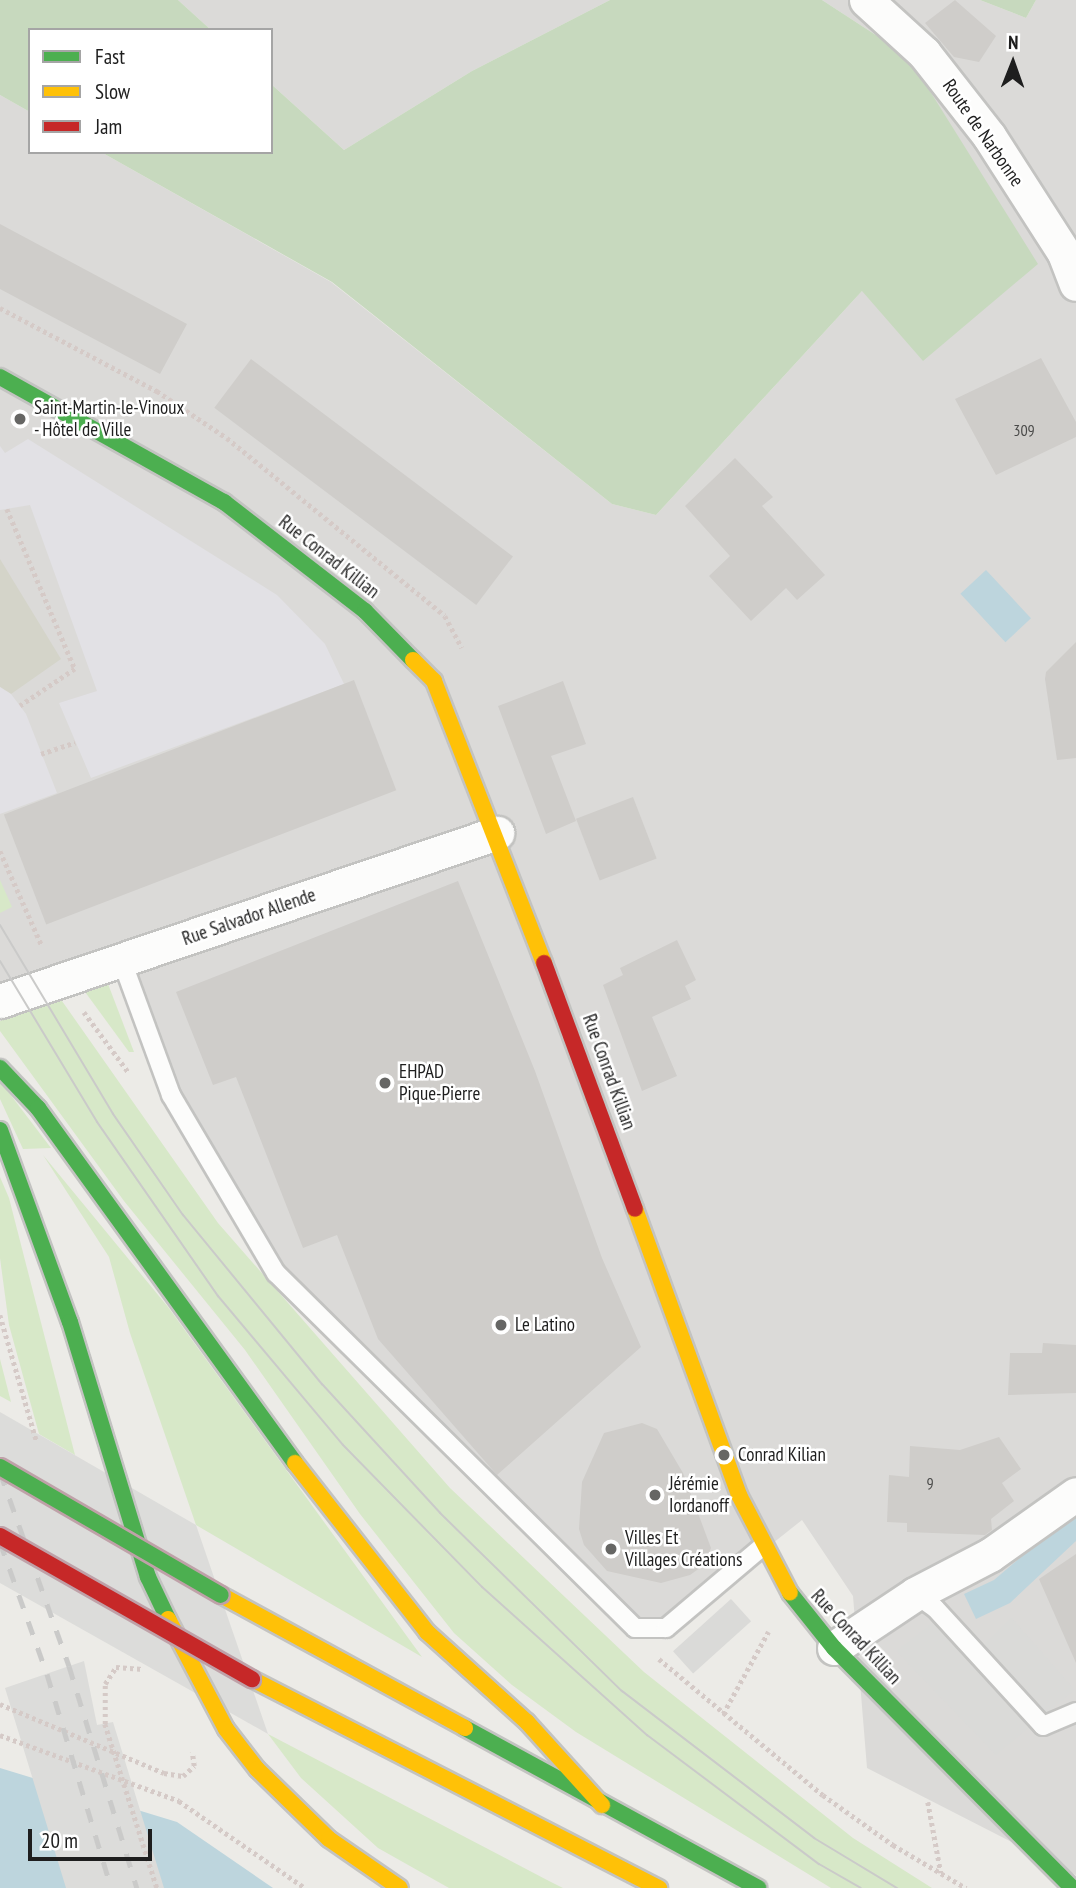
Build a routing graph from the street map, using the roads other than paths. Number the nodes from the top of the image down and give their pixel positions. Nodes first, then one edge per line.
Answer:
1 (866, 0) edge
2 (1076, 284) edge
3 (0, 377) edge
4 (497, 833) junction
5 (122, 961) junction
6 (0, 1001) edge
7 (0, 1068) edge
8 (0, 1130) edge
9 (0, 1467) edge
10 (1076, 1494) edge
11 (0, 1536) edge
12 (762, 1547) junction
13 (915, 1594) junction
14 (834, 1648) junction
15 (1076, 1712) edge
16 (602, 1805) junction
17 (400, 1888) edge
18 (659, 1888) edge
19 (758, 1888) edge
20 (1072, 1888) edge

1 - 2 street, Route de Narbonne
3 - 4 main road, Rue Conrad Killian
4 - 5 street, Rue Salvador Allende
4 - 12 main road, Rue Conrad Killian
5 - 6 street, Rue Salvador Allende
5 - 12 lane
7 - 16 main road
8 - 17 main road
9 - 16 main road, bridge
10 - 13 street
11 - 18 main road, bridge
12 - 14 main road, Rue Conrad Killian
13 - 14 street
13 - 15 lane
14 - 20 main road, Rue Conrad Killian
16 - 19 main road

